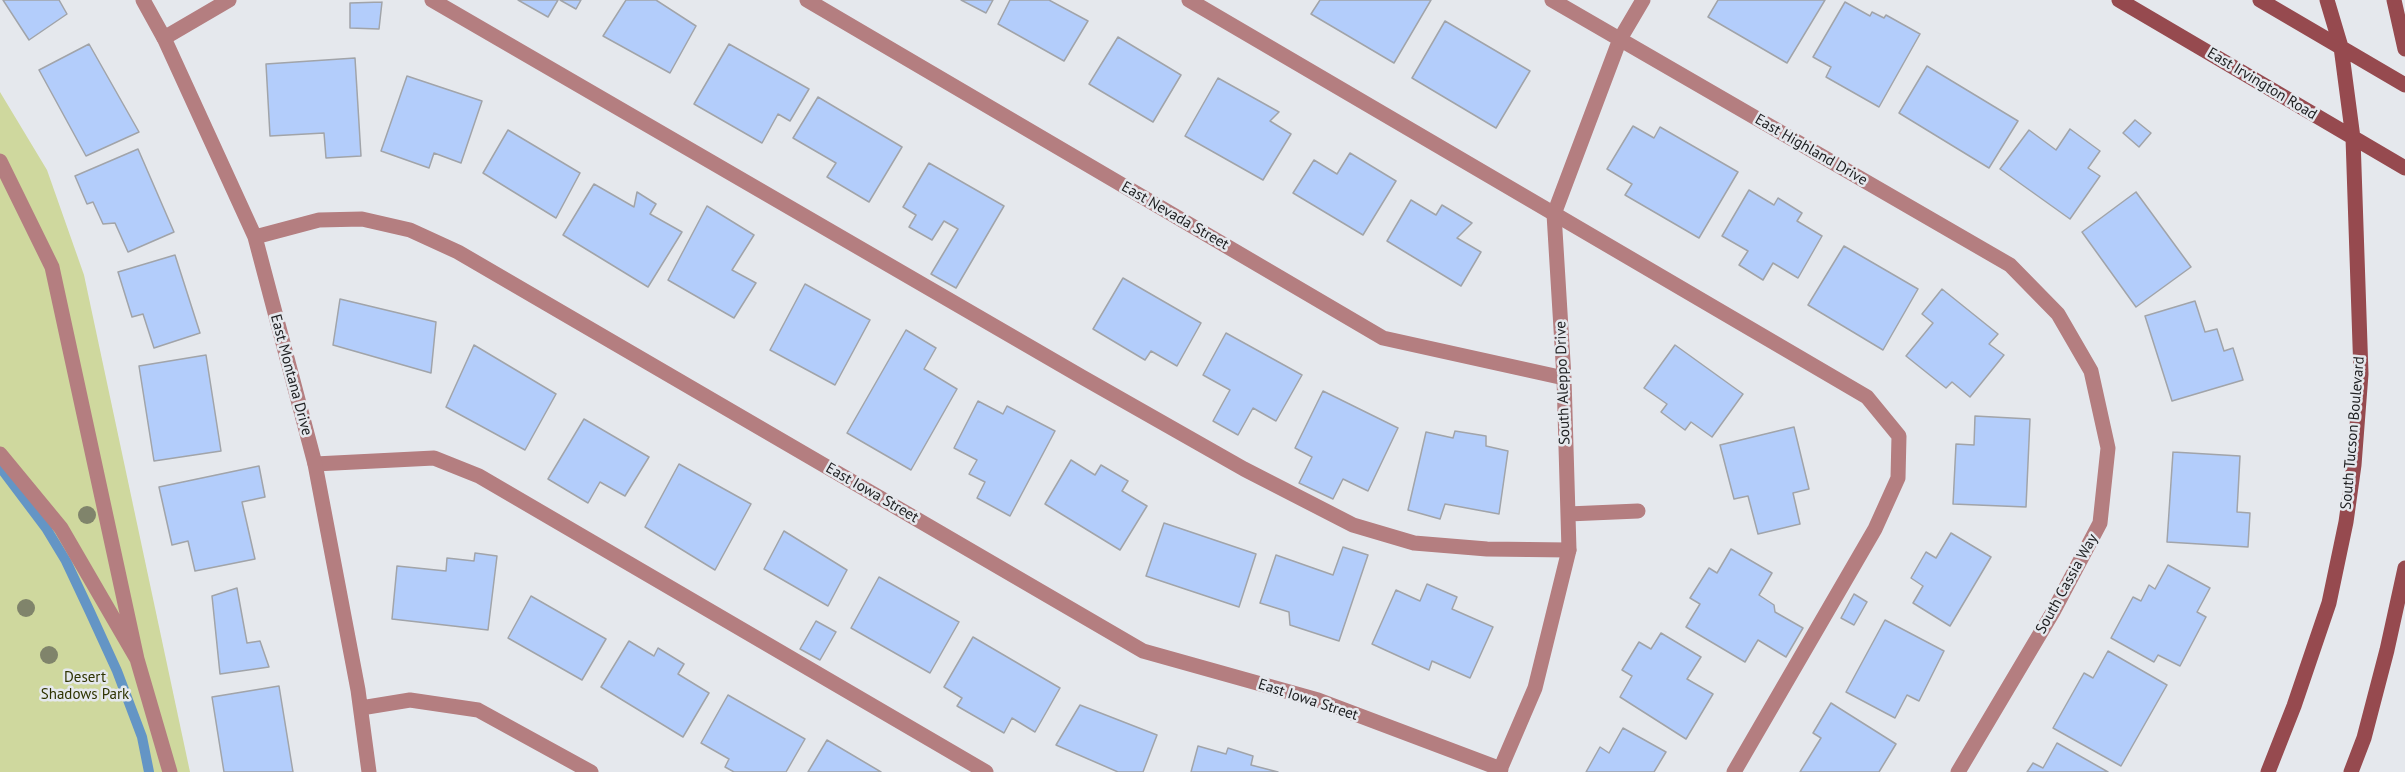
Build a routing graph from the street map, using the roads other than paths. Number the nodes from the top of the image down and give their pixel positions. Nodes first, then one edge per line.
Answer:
1 (143, 0) edge
2 (230, 0) edge
3 (432, 0) edge
4 (807, 0) edge
5 (1189, 0) edge
6 (1552, 0) edge
7 (1643, 0) edge
8 (2119, 0) edge
9 (2260, 0) edge
10 (2327, 0) edge
11 (2394, 0) edge
12 (164, 38) junction
13 (1620, 39) junction
14 (2341, 47) junction
15 (2405, 49) edge
16 (2405, 85) edge
17 (2353, 138) junction
18 (0, 161) edge
19 (2405, 168) edge
20 (1554, 214) junction
21 (255, 237) junction
22 (2058, 314) joint
23 (1563, 378) junction
24 (0, 454) edge
25 (315, 464) junction
26 (1638, 511) dead end
27 (1568, 514) junction
28 (1569, 550) junction
29 (2405, 568) edge
30 (137, 659) junction
31 (361, 708) junction
32 (1500, 771) edge
33 (170, 772) edge
34 (369, 772) edge
35 (591, 772) edge
36 (986, 772) edge
37 (1734, 772) edge
38 (1958, 772) edge
39 (2268, 772) edge
40 (2352, 772) edge

1 - 12 street, East Montana Drive
2 - 12 street
3 - 28 street
4 - 23 street, East Nevada Street
5 - 20 street
6 - 13 street, East Highland Drive
7 - 13 street, South Aleppo Drive
8 - 17 main road, East Irvington Road
9 - 14 main road
10 - 14 main road, South Tucson Boulevard
11 - 15 main road
12 - 21 street, East Montana Drive
13 - 20 street, South Aleppo Drive
13 - 22 street, East Highland Drive
14 - 16 main road
14 - 17 main road, South Tucson Boulevard
17 - 19 main road, East Irvington Road
17 - 39 main road, South Tucson Boulevard
18 - 30 street
20 - 23 street, South Aleppo Drive
20 - 37 street
21 - 25 street, East Montana Drive
21 - 32 street, East Iowa Street
22 - 38 street, South Cassia Way
23 - 27 street, South Aleppo Drive
24 - 30 street
25 - 31 street, East Montana Drive
25 - 36 street
26 - 27 street
27 - 28 street, South Aleppo Drive
28 - 32 street, South Aleppo Drive
29 - 40 main road
30 - 33 street
31 - 34 street, East Montana Drive
31 - 35 street

